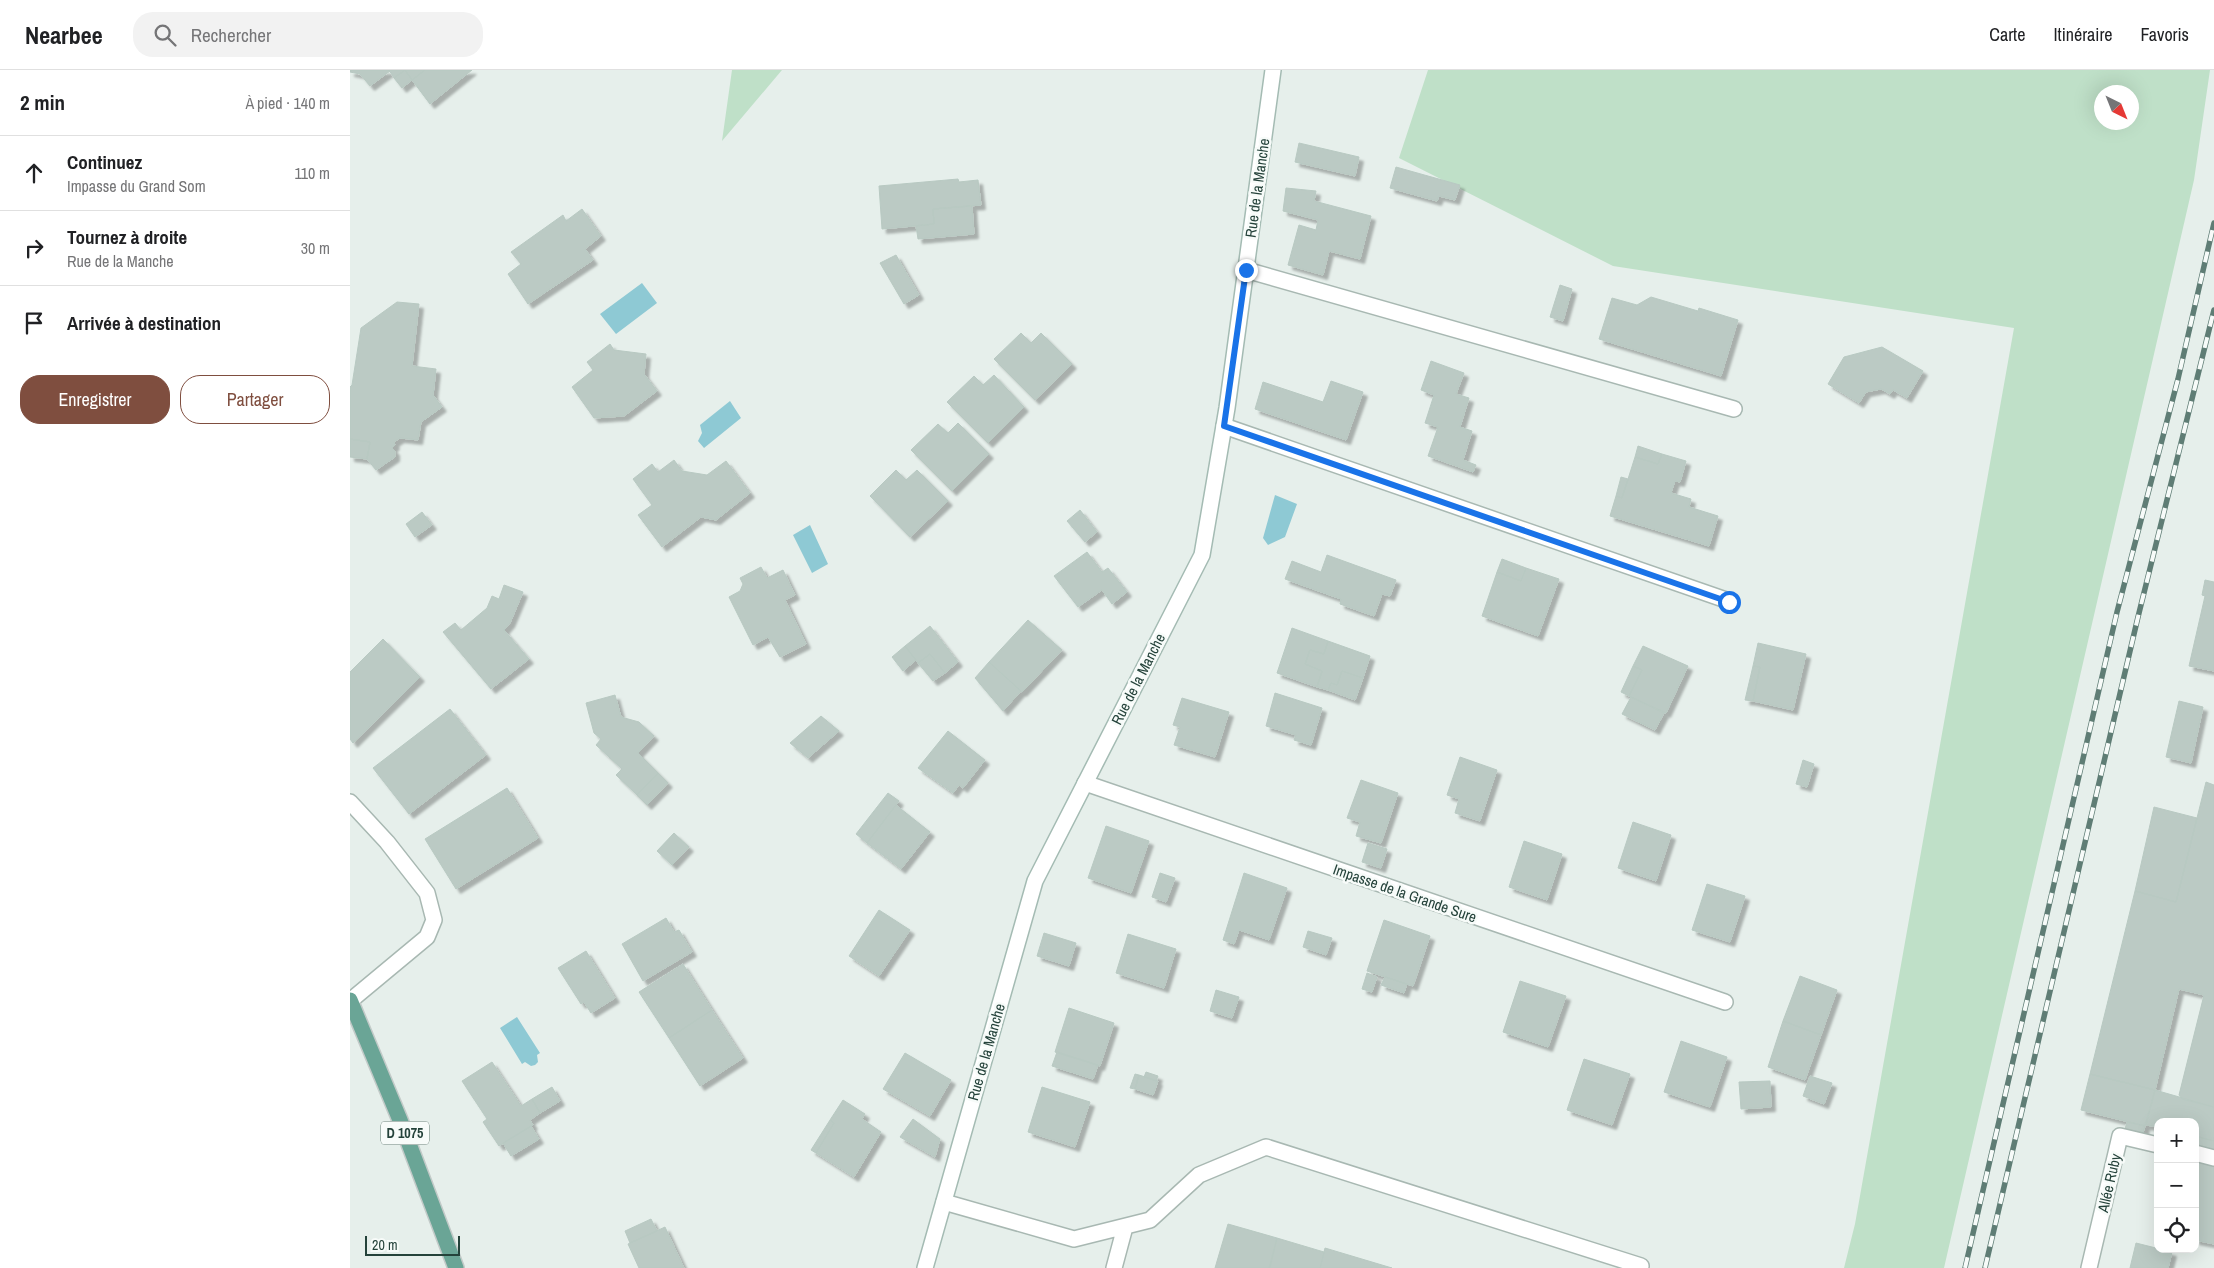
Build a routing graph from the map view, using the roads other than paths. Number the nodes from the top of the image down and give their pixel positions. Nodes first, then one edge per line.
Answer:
1 (1273, 70) edge
2 (1246, 270) junction
3 (1734, 408) dead end
4 (1224, 426) junction
5 (1729, 602) dead end
6 (1085, 783) junction
7 (350, 802) edge
8 (350, 1001) edge
9 (1725, 1002) dead end
10 (2154, 1144) edge
11 (2199, 1154) edge
12 (2214, 1158) edge
13 (944, 1202) junction
14 (1125, 1227) junction
15 (1641, 1266) dead end
16 (456, 1268) edge
17 (924, 1268) edge
18 (1114, 1268) edge
19 (2088, 1268) edge

1 - 2 street, Rue de la Manche
2 - 3 street
2 - 4 street, Rue de la Manche
4 - 5 street
4 - 6 street, Rue de la Manche
6 - 9 street, Impasse de la Grande Sure
6 - 13 street, Rue de la Manche
7 - 8 street
8 - 16 main road, D 1075
10 - 19 street, Allée Ruby
11 - 12 street
13 - 14 street
13 - 17 street, Rue de la Manche
14 - 15 street
14 - 18 street

